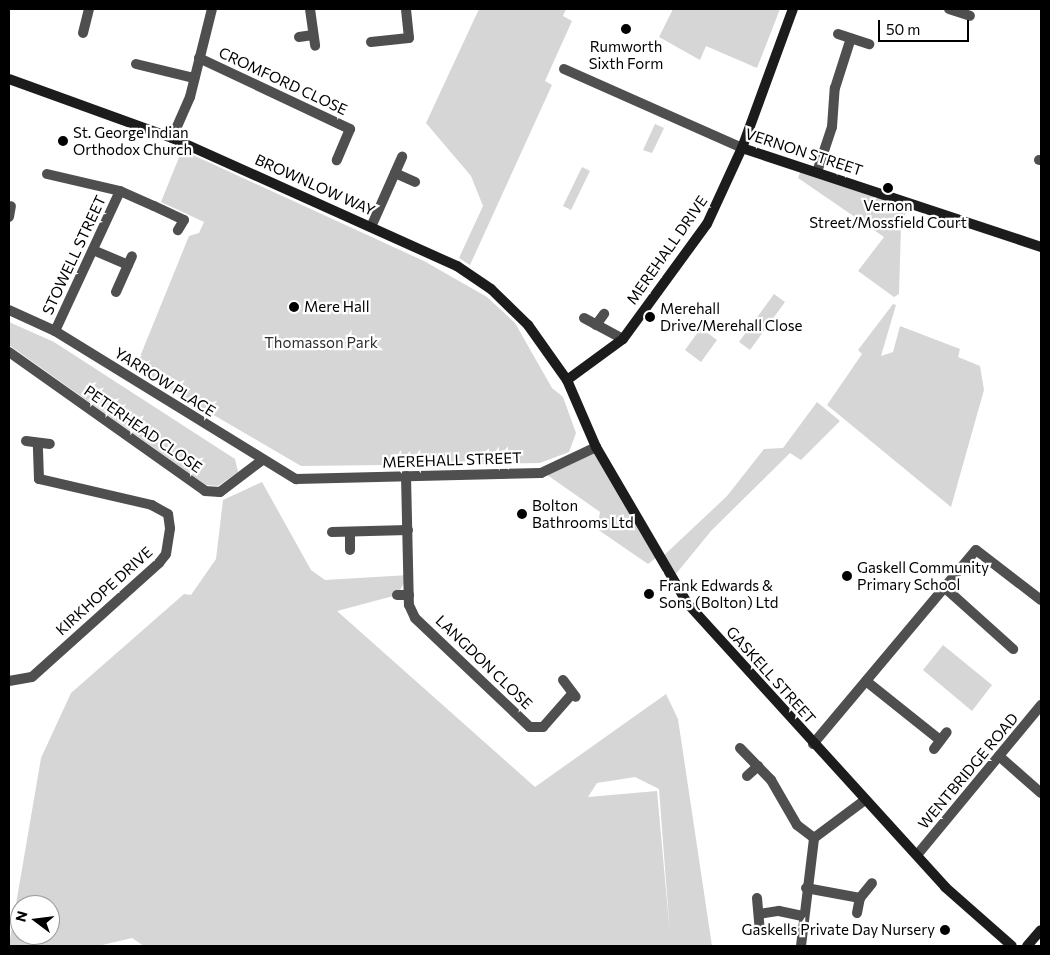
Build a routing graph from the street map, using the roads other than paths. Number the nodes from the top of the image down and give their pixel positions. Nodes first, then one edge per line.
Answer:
1 (89, 9) edge
2 (212, 9) edge
3 (310, 9) edge
4 (406, 9) edge
5 (794, 9) edge
6 (949, 9) edge
7 (970, 16) dead end
8 (84, 33) dead end
9 (838, 34) dead end
10 (313, 35) junction
11 (300, 37) dead end
12 (851, 38) junction
13 (371, 42) dead end
14 (869, 44) dead end
15 (314, 46) dead end
16 (199, 58) junction
17 (136, 64) dead end
18 (564, 68) dead end
19 (194, 78) junction
20 (9, 79) edge
21 (172, 138) junction
22 (742, 148) junction
23 (402, 157) dead end
24 (336, 160) dead end
25 (817, 172) junction
26 (395, 173) junction
27 (47, 174) dead end
28 (415, 182) dead end
29 (120, 192) junction
30 (12, 206) dead end
31 (9, 217) edge
32 (371, 226) junction
33 (178, 230) dead end
34 (1041, 247) edge
35 (93, 250) junction
36 (116, 292) dead end
37 (9, 310) edge
38 (604, 314) dead end
39 (584, 318) dead end
40 (596, 325) junction
41 (55, 331) junction
42 (623, 339) junction
43 (9, 352) edge
44 (567, 380) junction
45 (26, 441) dead end
46 (38, 443) junction
47 (50, 444) dead end
48 (596, 447) junction
49 (261, 461) junction
50 (406, 476) junction
51 (304, 480) joint
52 (408, 530) junction
53 (332, 532) dead end
54 (350, 532) junction
55 (350, 550) dead end
56 (944, 586) junction
57 (409, 590) junction
58 (397, 595) dead end
59 (1040, 595) edge
60 (1012, 649) dead end
61 (563, 680) dead end
62 (866, 681) junction
63 (9, 684) edge
64 (1041, 705) edge
65 (940, 740) dead end
66 (814, 744) junction
67 (740, 748) dead end
68 (999, 756) junction
69 (758, 766) junction
70 (747, 776) dead end
71 (1041, 793) edge
72 (865, 800) junction
73 (814, 838) junction
74 (917, 856) junction
75 (872, 883) dead end
76 (806, 888) junction
77 (757, 898) dead end
78 (860, 898) junction
79 (857, 913) dead end
80 (758, 914) junction
81 (802, 916) junction
82 (1041, 930) edge
83 (760, 931) dead end
84 (801, 946) edge
85 (1012, 946) edge
86 (1027, 946) edge

1 - 8 street
2 - 16 street
3 - 10 street
4 - 13 street
5 - 22 street, MEREHALL DRIVE
6 - 7 street
9 - 12 street
10 - 11 street
10 - 15 street
12 - 14 street
12 - 25 street
16 - 19 street
16 - 24 street, CROMFORD CLOSE
17 - 19 street
18 - 22 street, VERNON STREET
19 - 21 street
20 - 21 street, BROWNLOW WAY
21 - 32 street, BROWNLOW WAY
22 - 25 street, VERNON STREET
22 - 42 street, MEREHALL DRIVE
23 - 26 street
25 - 34 street, VERNON STREET
26 - 28 street
26 - 32 street
27 - 29 street
29 - 33 street
29 - 35 street, STOWELL STREET
30 - 31 street
32 - 44 street, BROWNLOW WAY
35 - 36 street
35 - 41 street, STOWELL STREET
37 - 41 street, YARROW PLACE
38 - 40 street
39 - 40 street
40 - 42 street
41 - 49 street, YARROW PLACE
42 - 44 street, MEREHALL DRIVE
43 - 49 street, PETERHEAD CLOSE
44 - 48 street, GASKELL STREET
45 - 46 street
46 - 47 street
46 - 63 street, KIRKHOPE DRIVE
48 - 50 street, MEREHALL STREET
48 - 66 street, GASKELL STREET
49 - 51 street, YARROW PLACE
50 - 51 street, MEREHALL STREET
50 - 52 street, LANGDON CLOSE
52 - 54 street
52 - 57 street, LANGDON CLOSE
53 - 54 street
54 - 55 street
56 - 59 street
56 - 60 street
56 - 62 street
57 - 58 street
57 - 61 street, LANGDON CLOSE
62 - 65 street
62 - 66 street
64 - 68 street, WENTBRIDGE ROAD
66 - 72 street, GASKELL STREET
67 - 69 street
68 - 71 street
68 - 74 street, WENTBRIDGE ROAD
69 - 70 street
69 - 73 street
72 - 73 street
72 - 74 street, GASKELL STREET
73 - 76 street
74 - 85 street, GASKELL STREET
75 - 78 street
76 - 78 street
76 - 81 street
77 - 80 street
78 - 79 street
80 - 81 street
80 - 83 street
81 - 84 street
82 - 86 street

